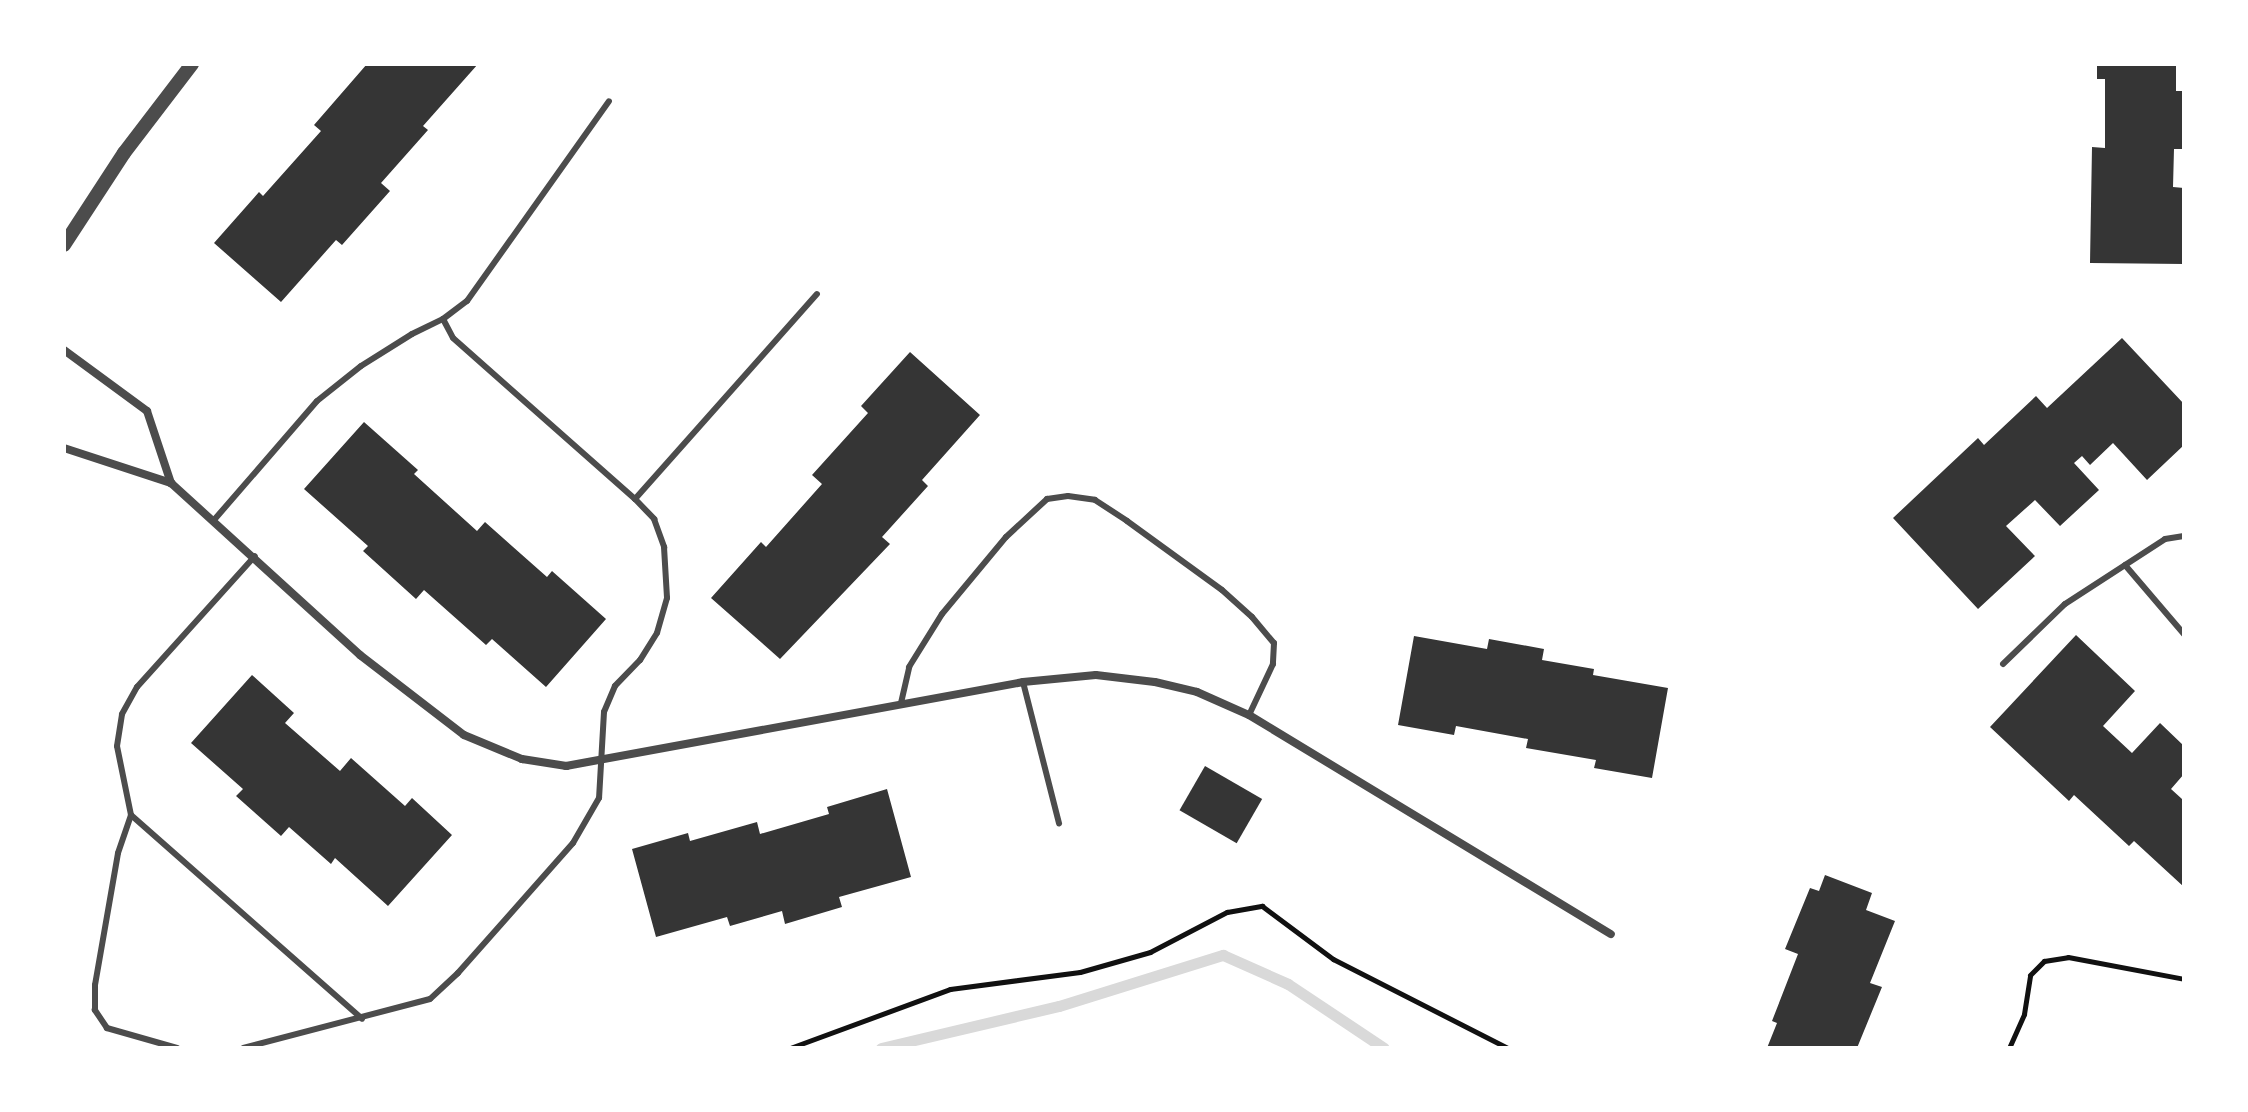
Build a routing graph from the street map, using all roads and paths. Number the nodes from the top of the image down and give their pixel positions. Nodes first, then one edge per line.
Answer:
1 (192, 64) edge
2 (609, 101) dead end
3 (64, 245) edge
4 (817, 294) dead end
5 (443, 319) junction
6 (64, 350) edge
7 (64, 448) edge
8 (171, 483) junction
9 (635, 499) junction
10 (214, 520) junction
11 (2184, 536) edge
12 (255, 556) junction
13 (2125, 565) junction
14 (2184, 634) edge
15 (2003, 664) dead end
16 (1023, 682) junction
17 (901, 703) junction
18 (1249, 715) junction
19 (602, 758) junction
20 (131, 815) junction
21 (1059, 823) dead end
22 (1611, 934) dead end
23 (2184, 979) edge
24 (362, 1019) junction
25 (177, 1048) edge
26 (243, 1048) edge
27 (790, 1048) edge
28 (1508, 1048) edge
29 (2009, 1048) edge

1 - 3 street
2 - 5 lane
4 - 9 lane
5 - 9 lane
5 - 10 lane
6 - 8 street
7 - 8 street
8 - 10 street
9 - 19 lane
10 - 12 street
11 - 13 lane
12 - 19 street
12 - 20 lane
13 - 14 lane
13 - 15 lane
16 - 17 street
16 - 18 street
16 - 21 lane
17 - 18 lane
17 - 19 street
18 - 22 street
19 - 24 lane
20 - 24 lane
20 - 25 lane
23 - 29 path
24 - 26 lane
27 - 28 path

